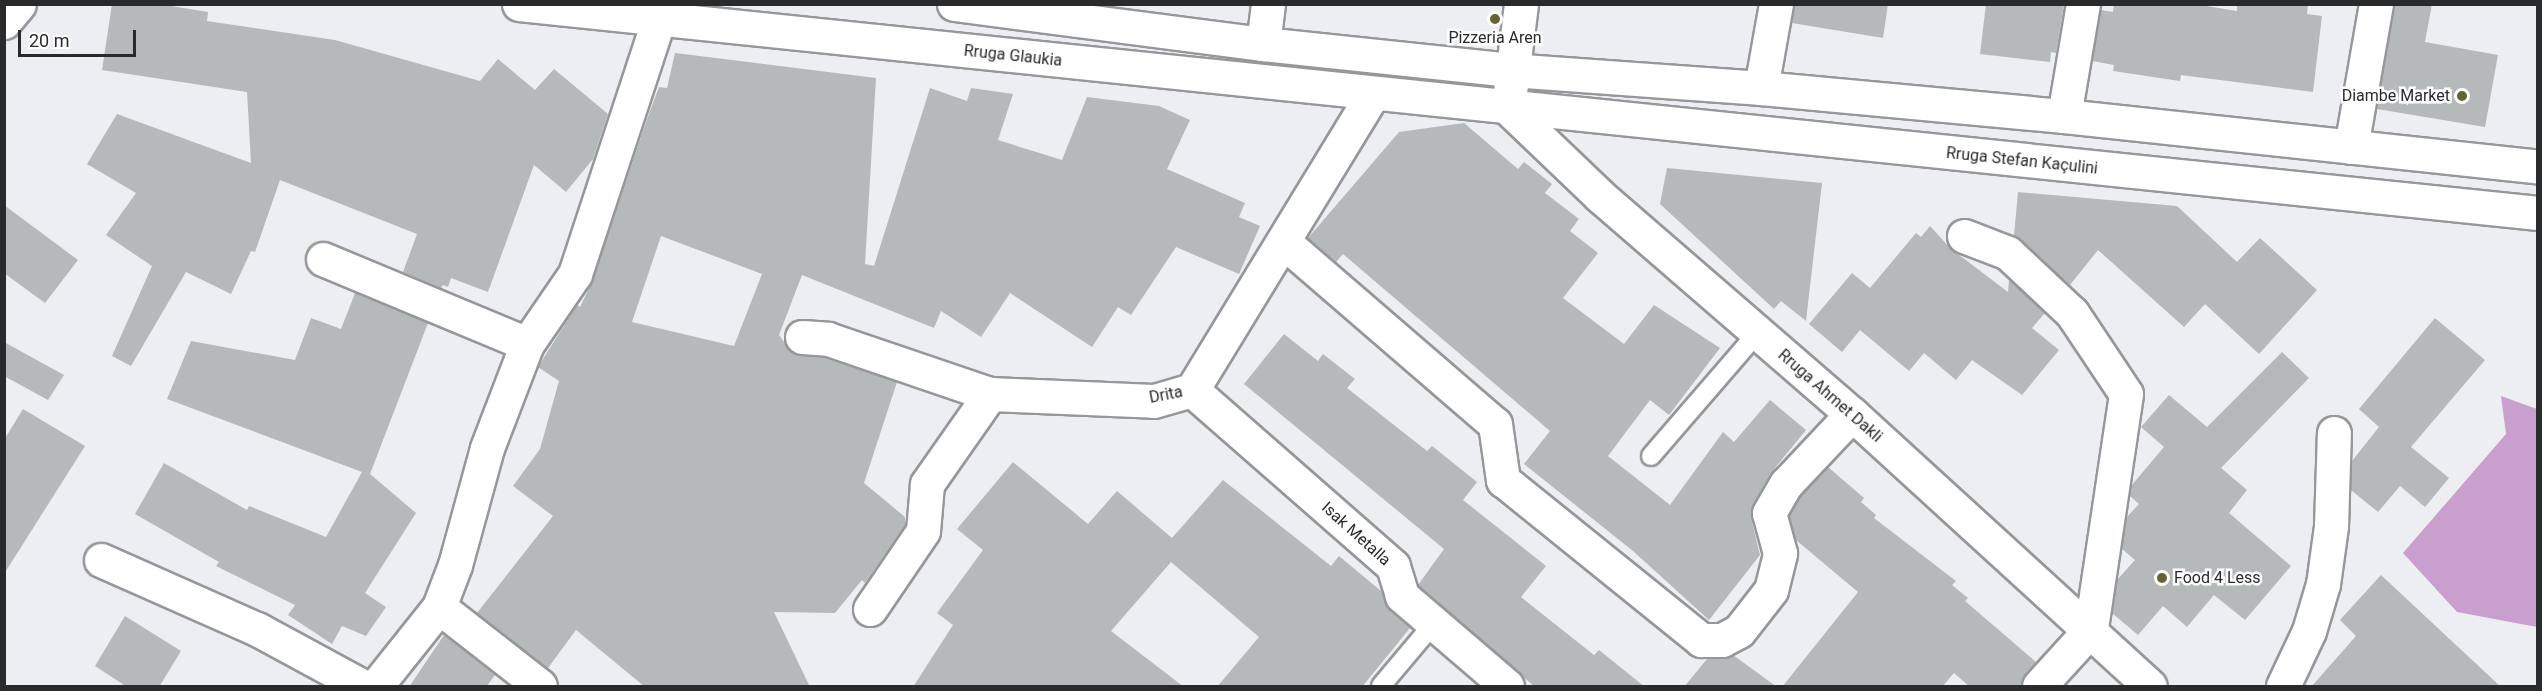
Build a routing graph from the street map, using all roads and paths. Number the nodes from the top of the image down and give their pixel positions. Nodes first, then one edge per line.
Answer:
1 (19, 4) edge
2 (519, 4) edge
3 (1268, 4) edge
4 (1521, 4) edge
5 (1776, 4) edge
6 (2083, 4) edge
7 (2376, 4) edge
8 (972, 5) edge
9 (658, 19) junction
10 (4, 22) edge
11 (1263, 44) junction
12 (1512, 70) junction
13 (1761, 88) junction
14 (1373, 94) junction
15 (1508, 108) junction
16 (2064, 116) junction
17 (2351, 147) junction
18 (2538, 167) edge
19 (2538, 213) edge
20 (1964, 236) dead end
21 (1285, 243) junction
22 (323, 259) dead end
23 (1758, 332) junction
24 (802, 336) dead end
25 (527, 344) junction
26 (1192, 390) junction
27 (990, 394) junction
28 (1852, 414) junction
29 (2334, 433) dead end
30 (1651, 456) dead end
31 (101, 560) dead end
32 (439, 607) junction
33 (870, 609) dead end
34 (1434, 623) junction
35 (2091, 628) junction
36 (362, 687) edge
37 (376, 687) edge
38 (540, 687) edge
39 (1381, 687) edge
40 (1507, 687) edge
41 (2039, 687) edge
42 (2150, 687) edge
43 (2283, 687) edge

1 - 10 street
2 - 9 street, Rruga Glaukia
3 - 11 street
4 - 12 street
5 - 13 street
6 - 16 street
7 - 17 street
8 - 11 street
9 - 14 street, Rruga Glaukia
9 - 25 street
11 - 12 street
12 - 13 street
12 - 15 street
13 - 16 street
14 - 15 street, Rruga Glaukia
14 - 21 street, Drita
15 - 19 street, Rruga Stefan Kaçulini
15 - 23 street, Rruga Ahmet Dakli
16 - 17 street
17 - 18 street
20 - 35 street
21 - 26 street, Drita
21 - 28 street
22 - 25 street
23 - 28 street, Rruga Ahmet Dakli
23 - 30 lane
24 - 27 street, Drita
25 - 32 street
26 - 27 street, Drita
26 - 34 street, Isak Metalla
27 - 33 street
28 - 35 street, Rruga Ahmet Dakli
29 - 43 street
31 - 36 street
32 - 37 street
32 - 38 street
34 - 39 lane
34 - 40 street, Isak Metalla
35 - 41 street
35 - 42 street, Rruga Ahmet Dakli

